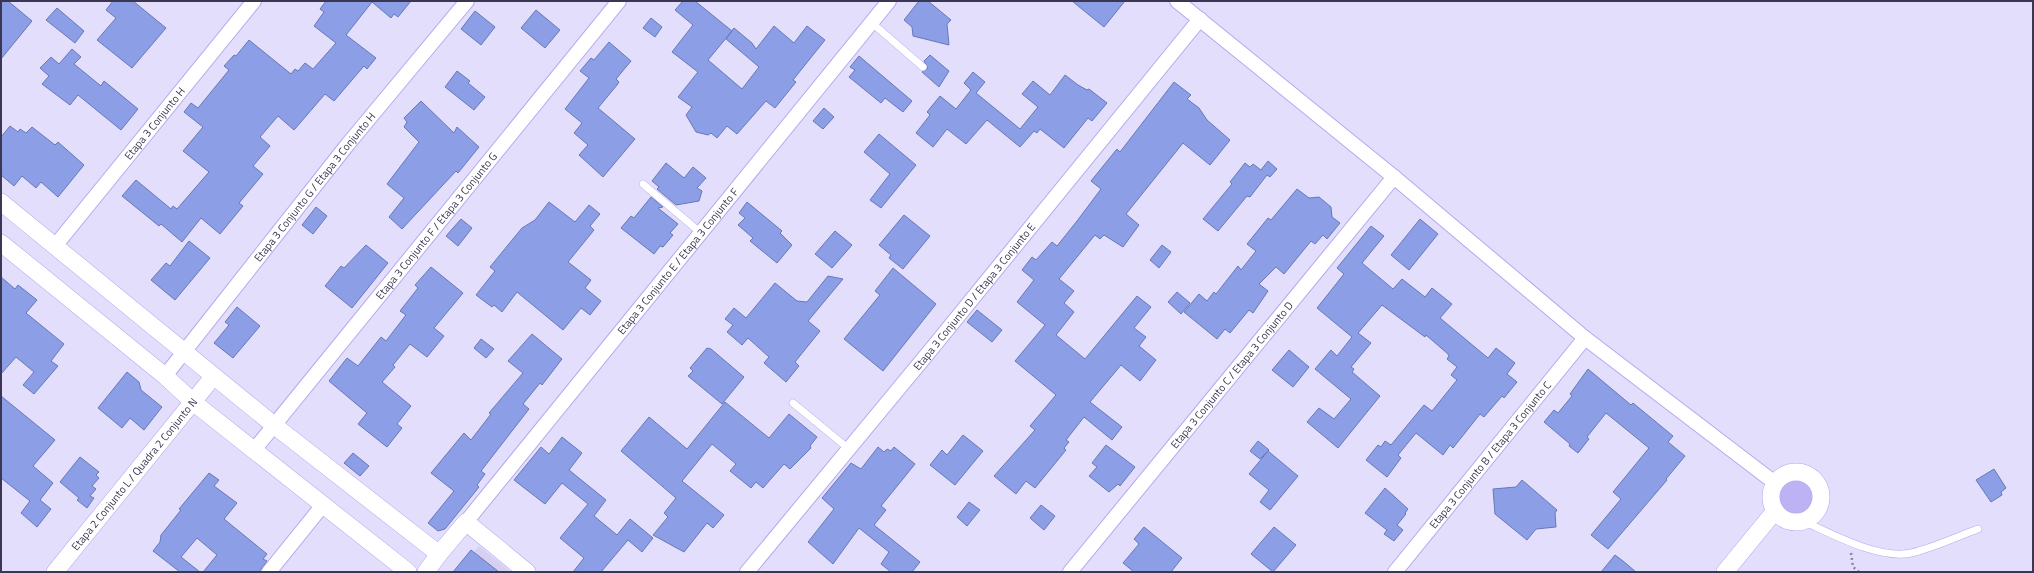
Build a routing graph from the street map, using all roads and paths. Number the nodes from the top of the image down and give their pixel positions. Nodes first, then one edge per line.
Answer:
1 (254, 1) edge
2 (467, 1) edge
3 (619, 1) edge
4 (890, 1) edge
5 (1177, 1) edge
6 (1200, 19) junction
7 (872, 22) junction
8 (923, 67) dead end
9 (1394, 177) junction
10 (643, 184) dead end
11 (1, 202) edge
12 (701, 233) junction
13 (1, 243) edge
14 (55, 246) junction
15 (1585, 338) junction
16 (184, 352) junction
17 (165, 376) junction
18 (213, 377) junction
19 (193, 402) junction
20 (793, 403) dead end
21 (275, 426) junction
22 (849, 449) junction
23 (254, 450) junction
24 (1775, 483) junction
25 (323, 505) junction
26 (1775, 511) junction
27 (1803, 521) junction
28 (466, 522) junction
29 (1978, 529) dead end
30 (1852, 543) junction
31 (440, 554) junction
32 (55, 572) edge
33 (270, 572) edge
34 (408, 572) edge
35 (426, 572) edge
36 (527, 572) edge
37 (747, 572) edge
38 (1070, 572) edge
39 (1395, 572) edge
40 (1725, 572) edge
41 (1859, 572) edge

1 - 14 street, Etapa 3 Conjunto H
2 - 16 street, Etapa 3 Conjunto G / Etapa 3 Conjunto H
3 - 21 street, Etapa 3 Conjunto F / Etapa 3 Conjunto G
4 - 7 street, Etapa 3 Conjunto E / Etapa 3 Conjunto F
5 - 6 street
6 - 9 street
6 - 22 street, Etapa 3 Conjunto D / Etapa 3 Conjunto E
7 - 8 lane
7 - 12 street, Etapa 3 Conjunto E / Etapa 3 Conjunto F
9 - 15 street
9 - 38 street, Etapa 3 Conjunto C / Etapa 3 Conjunto D
10 - 12 lane
11 - 14 street
12 - 28 street, Etapa 3 Conjunto E / Etapa 3 Conjunto F
13 - 17 street
14 - 16 street
15 - 24 street
15 - 39 street, Etapa 3 Conjunto B / Etapa 3 Conjunto C
16 - 17 street, Etapa 3 Conjunto G / Etapa 3 Conjunto H
16 - 18 street
17 - 19 street
18 - 19 street, Etapa 2 Conjunto L / Quadra 2 Conjunto N
18 - 21 street
19 - 23 street
19 - 32 street, Etapa 2 Conjunto L / Quadra 2 Conjunto N
20 - 22 lane
21 - 23 street, Etapa 3 Conjunto F / Etapa 3 Conjunto G
21 - 31 street
22 - 37 street, Etapa 3 Conjunto D / Etapa 3 Conjunto E
23 - 25 street
24 - 26 street
24 - 27 street
25 - 33 street
25 - 34 street
26 - 27 street
26 - 40 street
27 - 30 lane
28 - 31 street
28 - 36 street
29 - 30 lane
30 - 41 path
31 - 35 street

